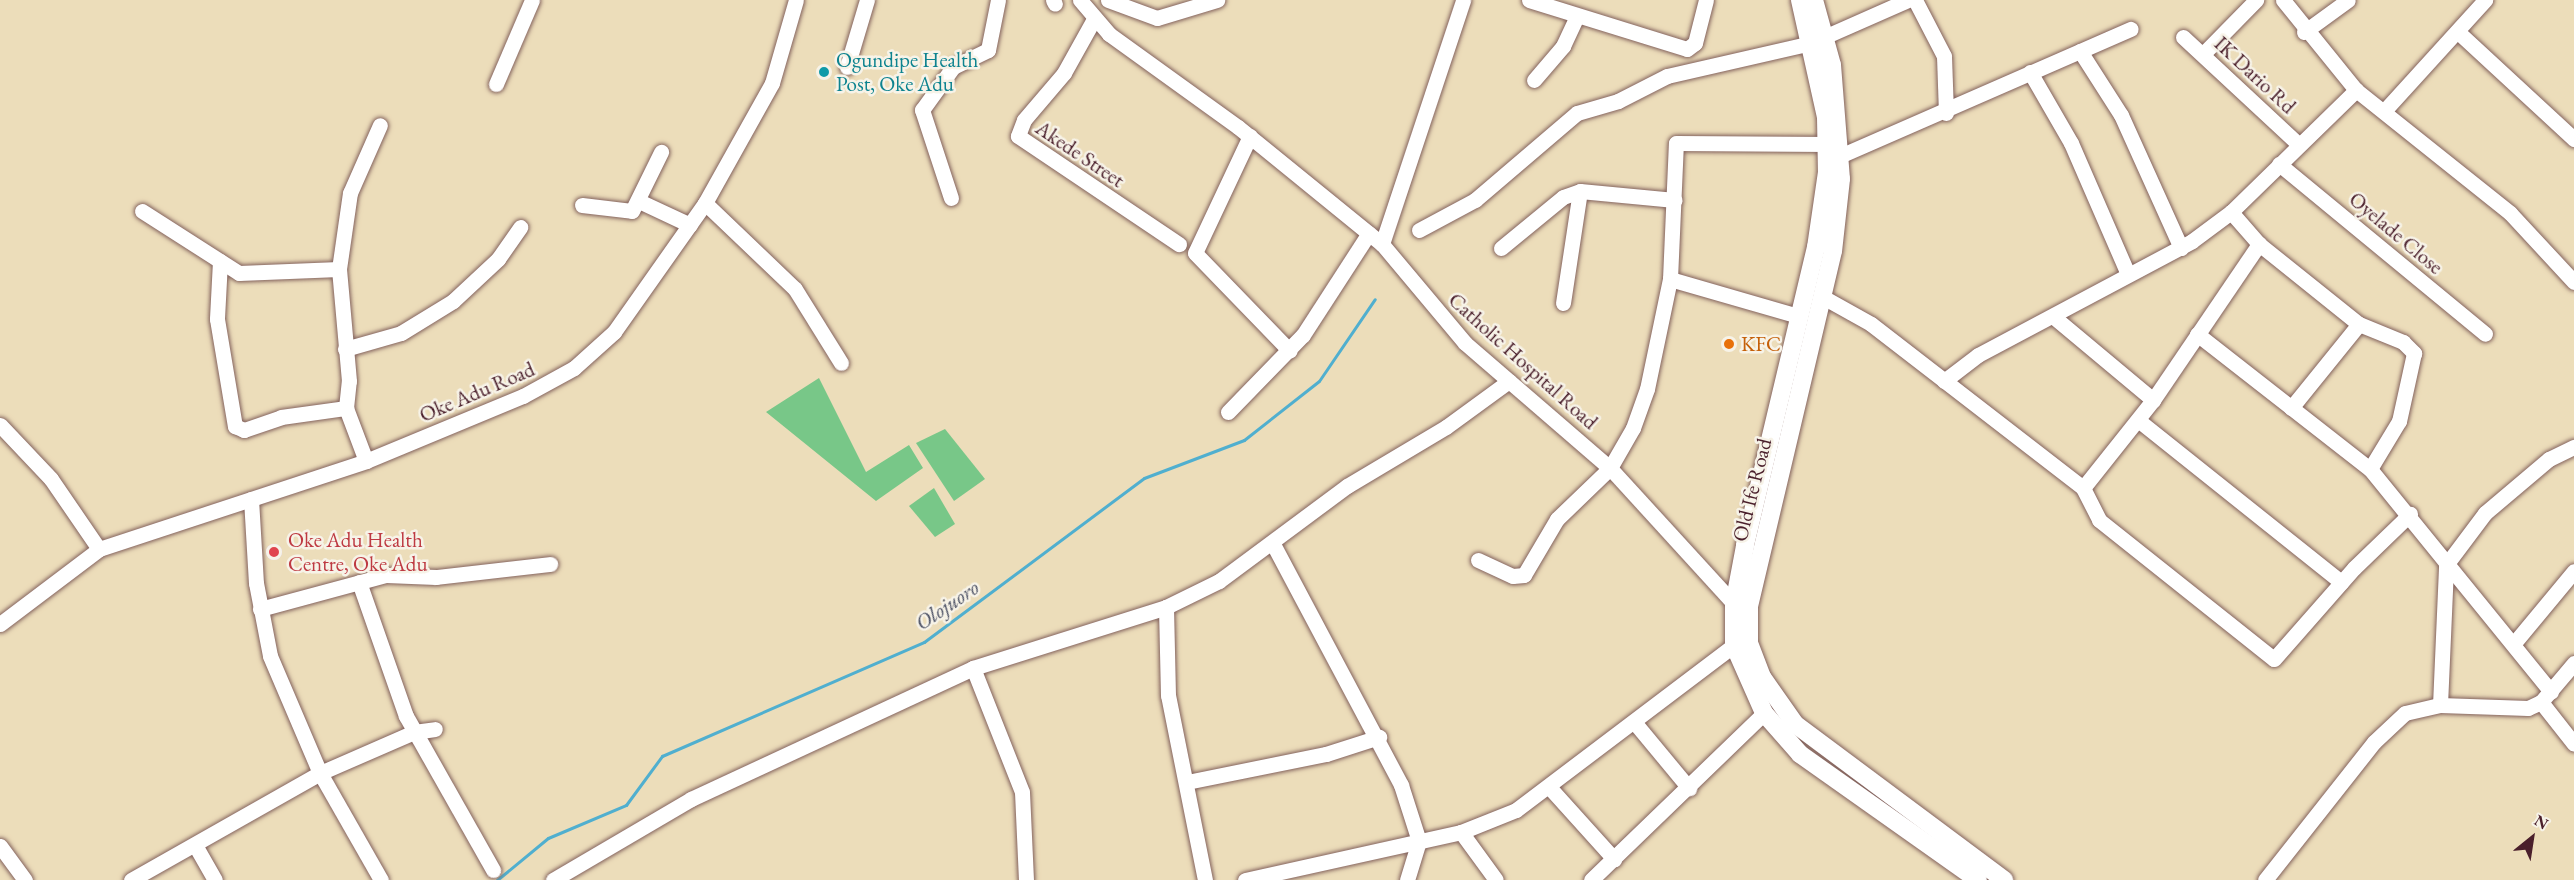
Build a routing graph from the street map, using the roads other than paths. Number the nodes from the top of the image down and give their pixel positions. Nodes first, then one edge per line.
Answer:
1 (532, 0) edge
2 (796, 0) edge
3 (867, 0) edge
4 (998, 0) edge
5 (1080, 0) edge
6 (1108, 0) edge
7 (1217, 0) edge
8 (1463, 0) edge
9 (1529, 0) edge
10 (1706, 0) edge
11 (1800, 0) edge
12 (1814, 0) edge
13 (1908, 0) edge
14 (1915, 0) edge
15 (2256, 0) edge
16 (2283, 0) edge
17 (2348, 0) edge
18 (2485, 0) edge
19 (1577, 16) junction
20 (1094, 19) junction
21 (2131, 29) dead end
22 (2304, 32) junction
23 (2458, 32) junction
24 (2183, 37) dead end
25 (1817, 40) junction
26 (2080, 51) junction
27 (2203, 54) junction
28 (847, 67) dead end
29 (2030, 72) junction
30 (1534, 80) dead end
31 (496, 84) dead end
32 (2356, 90) junction
33 (2385, 110) junction
34 (1946, 113) junction
35 (380, 124) dead end
36 (1250, 136) junction
37 (2574, 139) edge
38 (2298, 144) junction
39 (1836, 149) junction
40 (661, 152) dead end
41 (2279, 164) junction
42 (1580, 191) junction
43 (951, 198) dead end
44 (1675, 200) junction
45 (641, 202) junction
46 (705, 203) junction
47 (582, 205) dead end
48 (142, 211) dead end
49 (2230, 212) junction
50 (690, 225) junction
51 (520, 227) dead end
52 (1419, 230) dead end
53 (1369, 233) junction
54 (1179, 244) dead end
55 (1382, 244) junction
56 (2259, 244) junction
57 (1501, 248) dead end
58 (2181, 248) junction
59 (1825, 249) junction
60 (220, 261) junction
61 (339, 269) junction
62 (2128, 274) junction
63 (1670, 279) junction
64 (2574, 282) edge
65 (1821, 296) junction
66 (1563, 303) dead end
67 (1798, 316) junction
68 (2055, 318) junction
69 (2359, 324) junction
70 (2197, 334) junction
71 (2485, 334) dead end
72 (345, 349) junction
73 (1290, 351) junction
74 (841, 363) dead end
75 (1509, 381) junction
76 (1944, 381) junction
77 (2153, 400) junction
78 (346, 408) junction
79 (2291, 408) junction
80 (1228, 412) dead end
81 (2138, 420) junction
82 (0, 425) edge
83 (2574, 447) edge
84 (366, 461) junction
85 (1610, 468) junction
86 (2370, 469) junction
87 (2084, 488) junction
88 (251, 499) junction
89 (2410, 514) junction
90 (1273, 544) junction
91 (99, 549) junction
92 (1478, 560) dead end
93 (550, 564) dead end
94 (2446, 565) junction
95 (2574, 571) edge
96 (359, 582) junction
97 (2341, 582) junction
98 (1734, 604) junction
99 (1166, 607) junction
100 (260, 609) junction
101 (0, 624) edge
102 (2515, 642) junction
103 (1734, 645) junction
104 (2574, 663) edge
105 (973, 668) junction
106 (2546, 697) junction
107 (2440, 705) junction
108 (1764, 713) junction
109 (1635, 723) junction
110 (435, 729) dead end
111 (414, 732) junction
112 (1379, 736) junction
113 (2574, 744) edge
114 (320, 773) junction
115 (1187, 782) junction
116 (1550, 788) junction
117 (1689, 788) junction
118 (1461, 832) junction
119 (1419, 841) junction
120 (195, 845) junction
121 (0, 846) edge
122 (1614, 859) junction
123 (493, 870) dead end
124 (1277, 876) edge
125 (25, 880) edge
126 (131, 880) edge
127 (215, 880) edge
128 (381, 880) edge
129 (553, 880) edge
130 (1026, 880) edge
131 (1205, 880) edge
132 (1245, 880) edge
133 (1407, 880) edge
134 (1496, 880) edge
135 (1591, 880) edge
136 (1978, 880) edge
137 (2004, 880) edge
138 (2265, 880) edge

1 - 31 street
2 - 46 street, Oke Adu Road
3 - 28 street
4 - 43 street
5 - 20 street, Catholic Hospital Road
6 - 7 street
8 - 55 street
9 - 19 street
10 - 19 street
11 - 25 main road, Old Ife Road
12 - 25 main road, Old Ife Road
13 - 25 street
14 - 34 street
15 - 27 street
16 - 22 street
17 - 22 street
18 - 23 street
19 - 30 street
20 - 36 street, Catholic Hospital Road
20 - 54 street, Akede Street
21 - 26 street
22 - 32 street
23 - 33 street
23 - 37 street
24 - 27 street, IK Dario Rd
25 - 39 main road, Old Ife Road
25 - 52 street
26 - 29 street
26 - 58 street
27 - 38 street, IK Dario Rd
29 - 34 street
29 - 62 street
32 - 33 street
32 - 38 street
33 - 64 street
34 - 39 street
35 - 61 street
36 - 53 street, Catholic Hospital Road
36 - 73 street
38 - 41 street
39 - 44 street
39 - 59 main road, Old Ife Road
40 - 45 street
41 - 49 street
41 - 71 street, Oyelade Close
42 - 44 street
42 - 57 street
42 - 66 street
44 - 63 street
45 - 47 street
45 - 50 street
46 - 50 street, Oke Adu Road
46 - 74 street
48 - 60 street
49 - 56 street
49 - 58 street
50 - 84 street, Oke Adu Road
51 - 72 street
53 - 55 street, Catholic Hospital Road
53 - 73 street
55 - 75 street, Catholic Hospital Road
56 - 69 street
56 - 70 street
58 - 62 street
59 - 65 main road, Old Ife Road
59 - 67 main road, Old Ife Road
60 - 61 street
60 - 78 street
61 - 72 street
62 - 68 street
63 - 67 street
63 - 85 street
65 - 76 street
65 - 137 main road, Old Ife Road
67 - 98 main road, Old Ife Road
68 - 76 street
68 - 77 street
69 - 79 street
69 - 86 street
70 - 77 street
70 - 79 street
72 - 78 street
73 - 80 street
75 - 85 street, Catholic Hospital Road
75 - 90 street
76 - 87 street
77 - 81 street
78 - 84 street
79 - 86 street
81 - 87 street
81 - 97 street
82 - 91 street
83 - 94 street
84 - 88 street, Oke Adu Road
85 - 92 street
85 - 98 street, Catholic Hospital Road
86 - 89 street
87 - 97 street
88 - 91 street, Oke Adu Road
88 - 100 street
89 - 94 street
89 - 97 street
90 - 99 street
90 - 112 street
91 - 101 street, Oke Adu Road
93 - 96 street
94 - 102 street
94 - 107 street
95 - 102 street
96 - 100 street
96 - 111 street
98 - 103 main road, Old Ife Road
99 - 105 street
99 - 115 street
100 - 114 street
102 - 106 street
103 - 108 main road, Old Ife Road
103 - 109 street
104 - 106 street
105 - 129 street
105 - 130 street
106 - 107 street
106 - 113 street
107 - 138 street
108 - 117 street
108 - 136 main road, Old Ife Road
109 - 116 street
109 - 117 street
110 - 111 street
111 - 114 street
111 - 123 street
112 - 115 street
112 - 119 street
114 - 120 street
114 - 128 street
115 - 131 street
116 - 118 street
116 - 122 street
117 - 122 street
118 - 119 street
118 - 134 street
119 - 124 street
119 - 133 street
120 - 126 street
120 - 127 street
121 - 125 street
122 - 135 street
124 - 132 street

